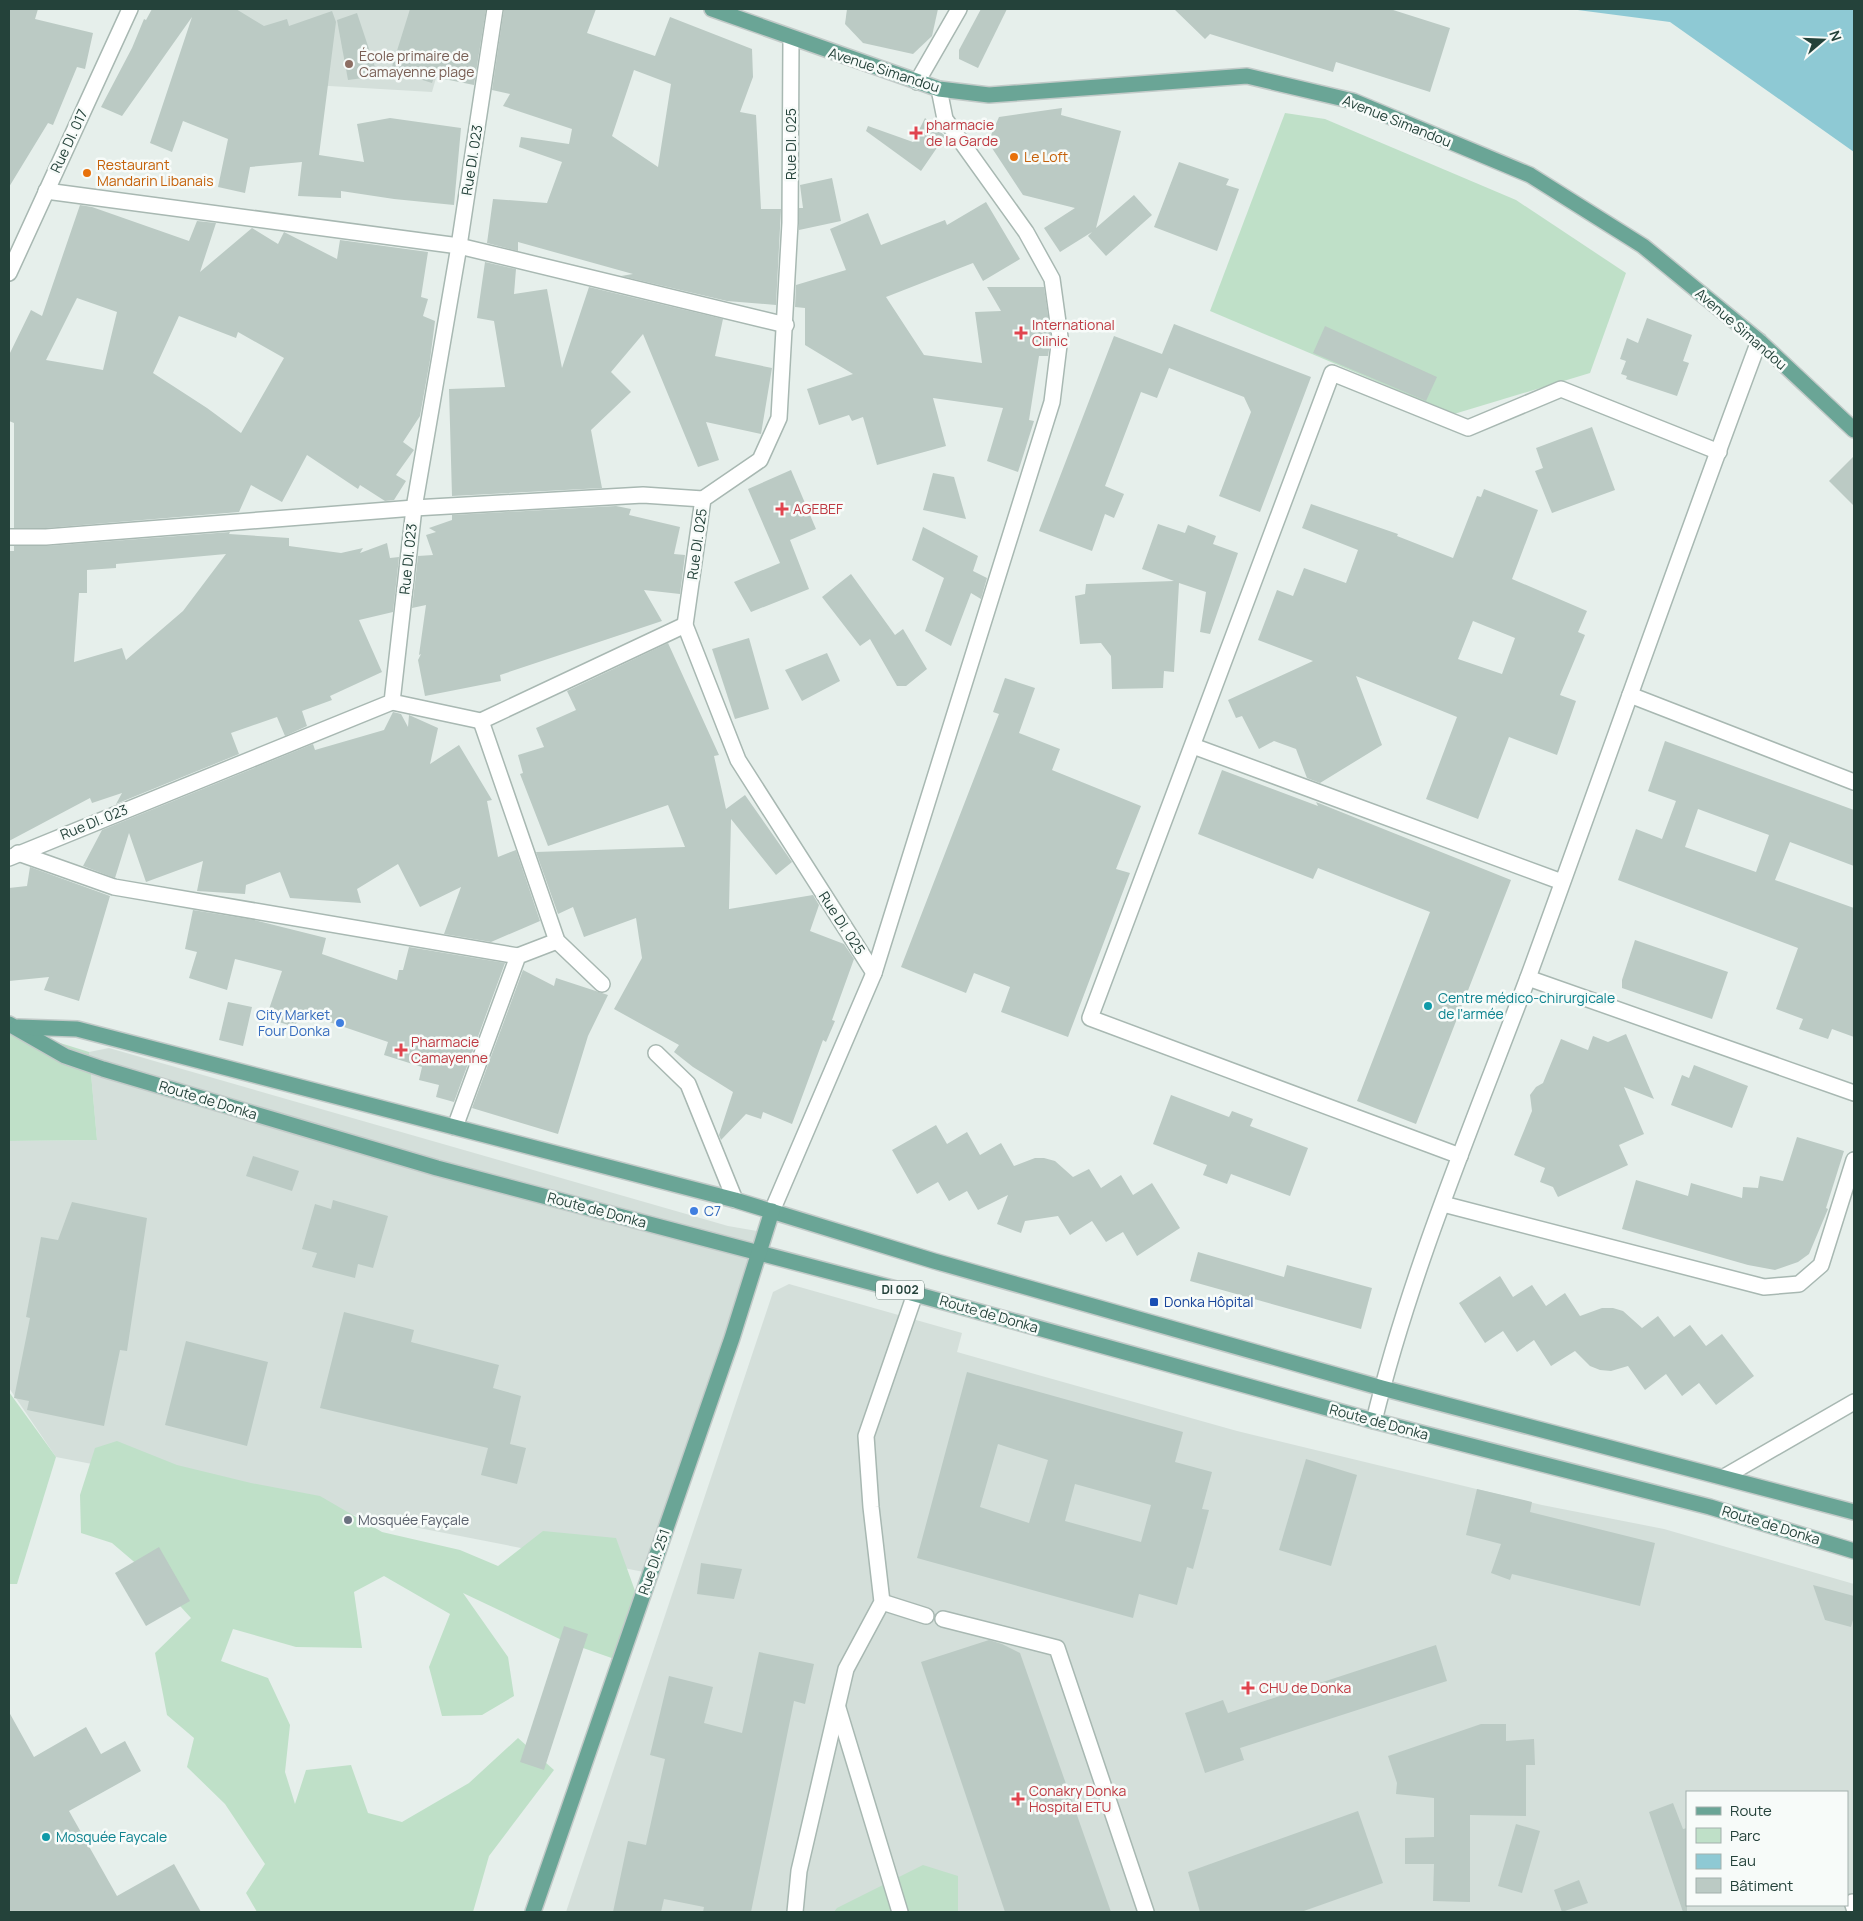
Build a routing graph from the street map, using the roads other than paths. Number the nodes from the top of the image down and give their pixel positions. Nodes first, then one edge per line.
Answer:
1 (130, 9) edge
2 (495, 9) edge
3 (712, 9) edge
4 (958, 9) edge
5 (791, 39) junction
6 (917, 82) junction
7 (939, 89) junction
8 (46, 191) junction
9 (459, 246) junction
10 (9, 273) edge
11 (786, 325) junction
12 (1758, 341) junction
13 (1854, 430) edge
14 (1719, 452) junction
15 (703, 499) junction
16 (414, 508) junction
17 (9, 537) edge
18 (685, 624) junction
19 (1630, 695) junction
20 (392, 702) junction
21 (481, 721) junction
22 (1193, 746) junction
23 (1854, 782) edge
24 (13, 855) edge
25 (1562, 882) junction
26 (557, 941) junction
27 (518, 956) junction
28 (874, 973) junction
29 (1528, 978) junction
30 (602, 984) dead end
31 (12, 1025) edge
32 (656, 1053) dead end
33 (1854, 1093) edge
34 (455, 1127) junction
35 (1460, 1156) junction
36 (1854, 1160) edge
37 (735, 1200) junction
38 (1443, 1204) junction
39 (772, 1211) junction
40 (758, 1252) junction
41 (915, 1294) junction
42 (1382, 1388) junction
43 (1854, 1402) edge
44 (1374, 1421) junction
45 (1724, 1477) junction
46 (1854, 1512) edge
47 (1854, 1551) edge
48 (882, 1602) junction
49 (926, 1616) dead end
50 (943, 1619) dead end
51 (838, 1706) junction
52 (533, 1912) edge
53 (795, 1912) edge
54 (900, 1912) edge
55 (1146, 1912) edge

1 - 8 street, Rue DI. 017
2 - 9 street, Rue DI. 023
3 - 5 main road, Avenue Simandou
4 - 6 street
5 - 6 main road, Avenue Simandou
5 - 11 street, Rue DI. 025
6 - 7 main road, Avenue Simandou
7 - 12 main road, Avenue Simandou
7 - 28 street
8 - 9 street
8 - 10 street, Rue DI. 017
9 - 11 street
9 - 16 street, Rue DI. 023
11 - 15 street, Rue DI. 025
12 - 13 main road, Avenue Simandou
12 - 14 street
14 - 19 street
14 - 22 street
15 - 16 street
15 - 18 street, Rue DI. 025
16 - 17 street
16 - 20 street, Rue DI. 023
18 - 21 street
18 - 28 street, Rue DI. 025
19 - 23 street
19 - 25 street
20 - 21 street
20 - 24 street, Rue DI. 023
21 - 26 street
22 - 25 street
22 - 35 street
24 - 27 street
25 - 29 street
26 - 27 street
26 - 30 street
27 - 34 street
28 - 39 street
29 - 33 street
29 - 35 street
31 - 34 main road, Route de Donka / DI 002
31 - 40 main road, Route de Donka / DI 002
32 - 37 street
34 - 37 main road, Route de Donka / DI 002
35 - 38 street
36 - 38 street
37 - 39 main road, Route de Donka / DI 002
38 - 42 street
39 - 40 main road, Rue DI. 251
39 - 42 main road, Route de Donka / DI 002
40 - 41 main road, Route de Donka / DI 002
40 - 52 main road, Rue DI. 251
41 - 44 main road, Route de Donka / DI 002
41 - 48 street
42 - 44 street
42 - 45 main road, Route de Donka / DI 002
43 - 45 street
44 - 47 main road, Route de Donka / DI 002
45 - 46 main road, Route de Donka / DI 002
48 - 49 street
48 - 51 street
50 - 55 street
51 - 53 street
51 - 54 street

